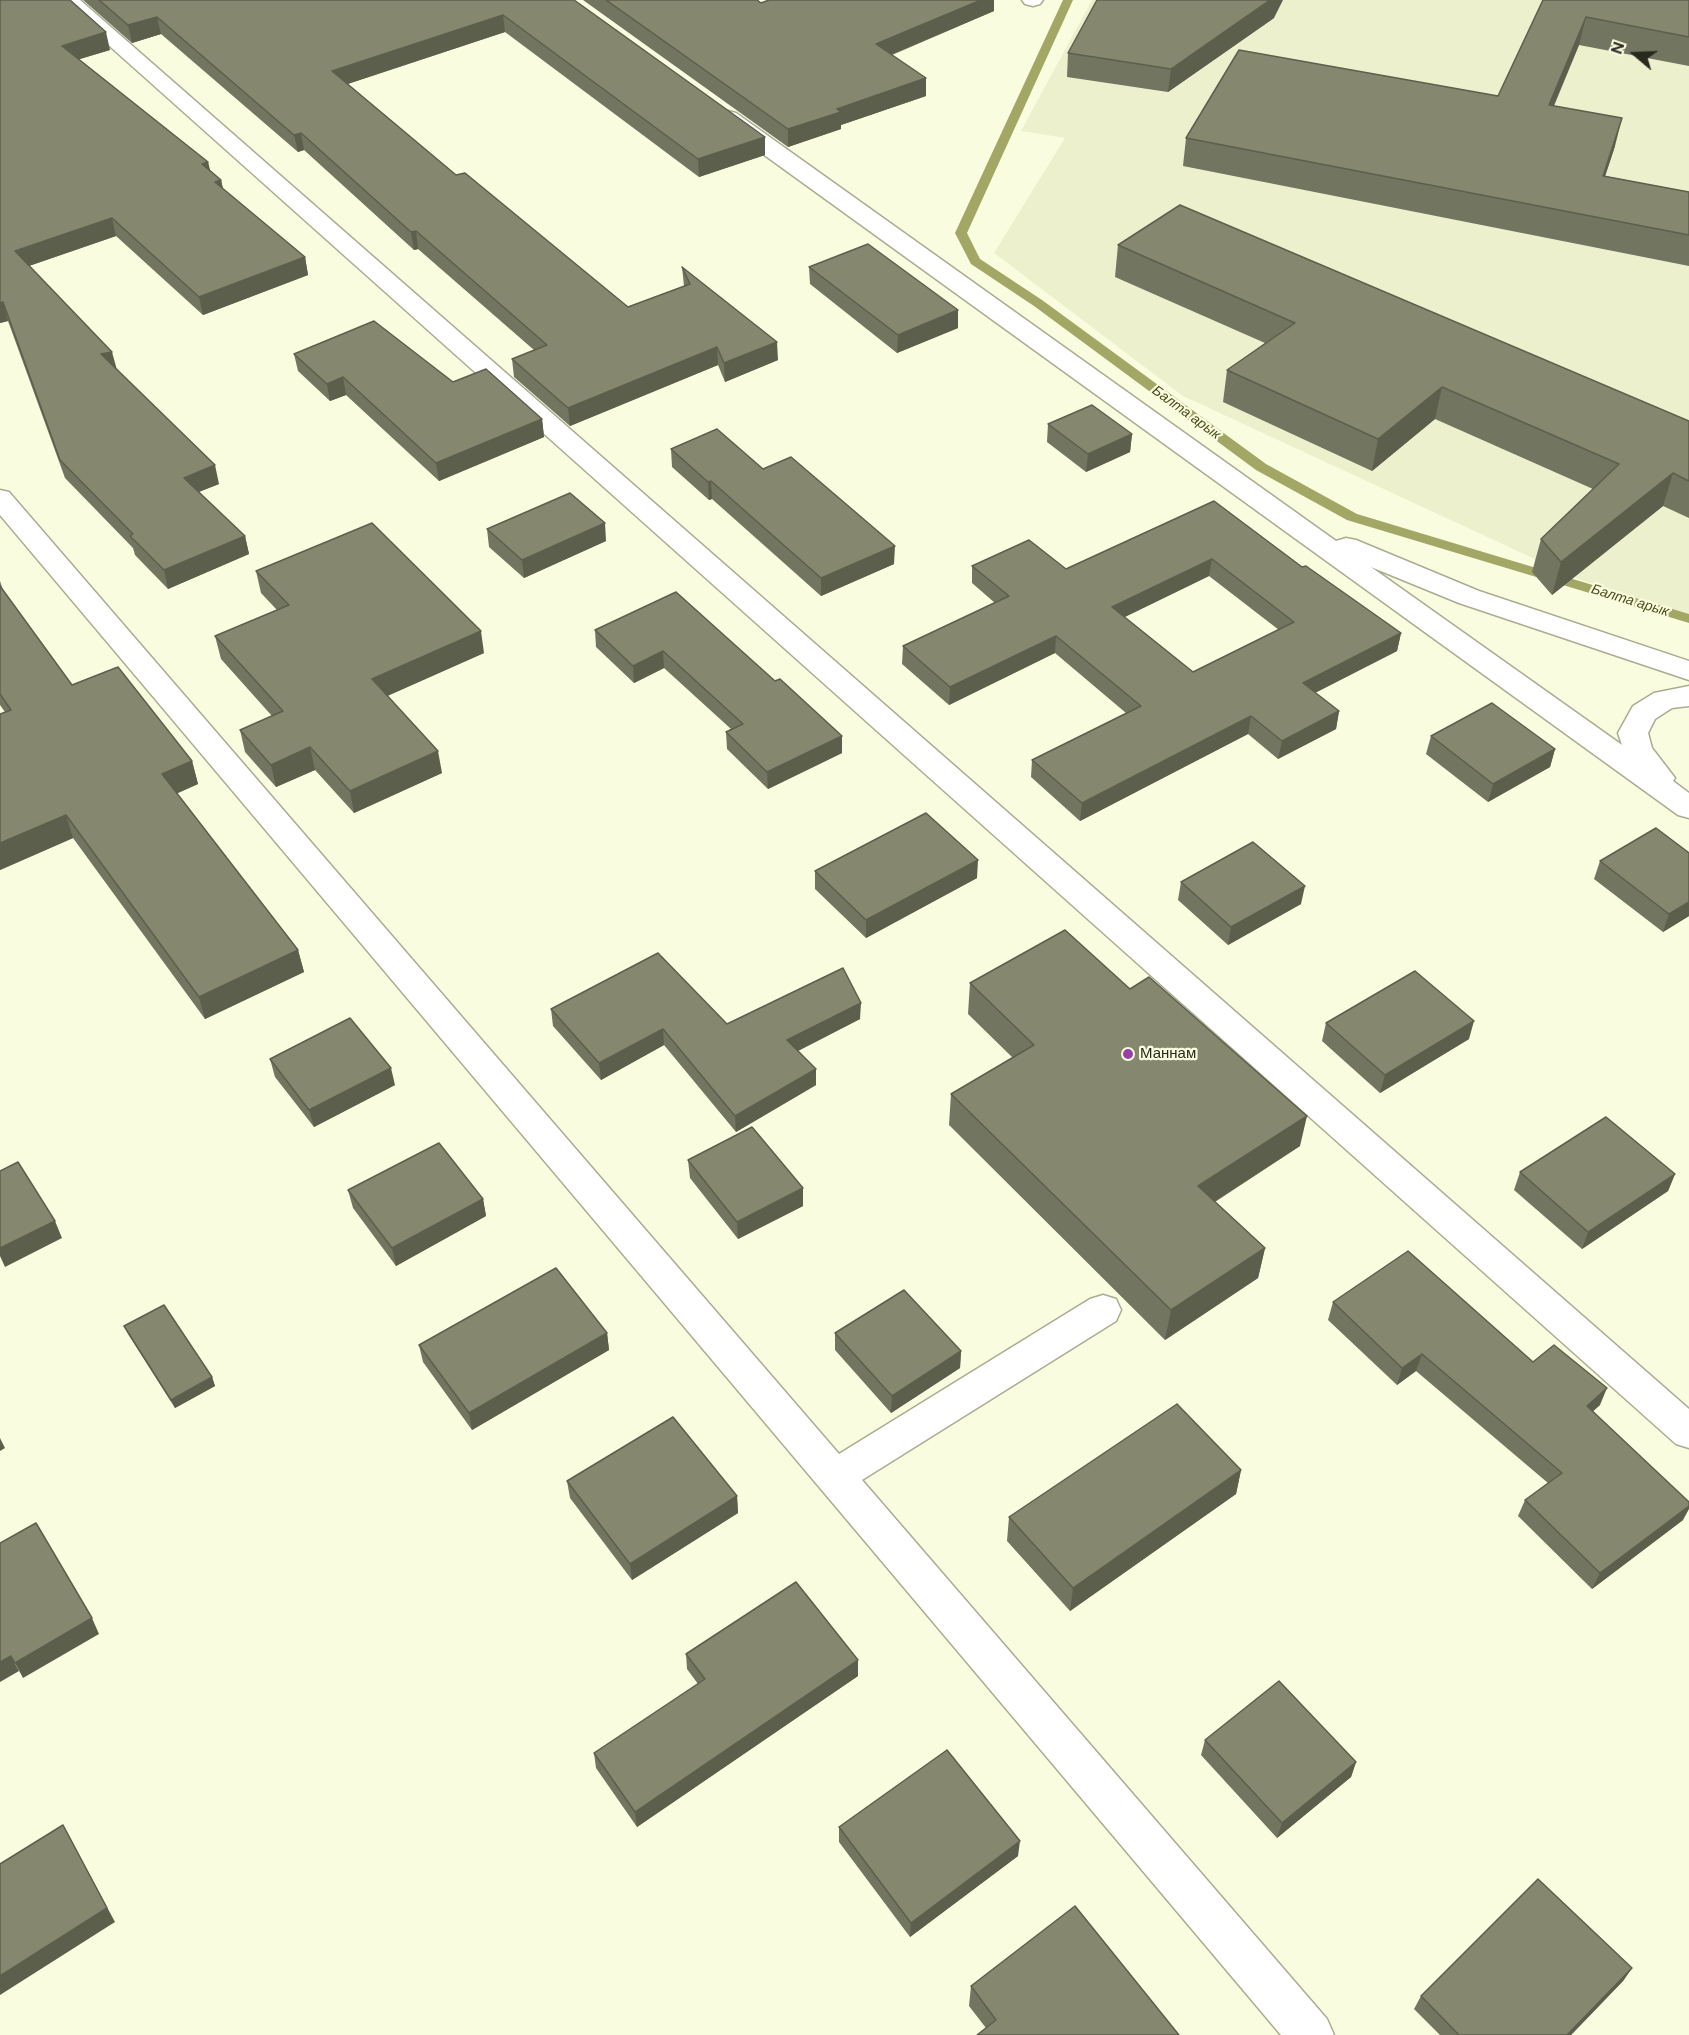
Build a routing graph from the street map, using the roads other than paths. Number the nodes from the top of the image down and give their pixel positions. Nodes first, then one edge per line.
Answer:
1 (68, 0) edge
2 (711, 105) edge
3 (0, 498) edge
4 (1297, 527) junction
5 (1689, 671) edge
6 (1689, 696) edge
7 (1682, 804) edge
8 (1103, 1310) dead end
9 (1689, 1432) edge
10 (835, 1477) junction
11 (1311, 2035) edge

1 - 9 street
2 - 4 street
3 - 10 street
4 - 5 street
4 - 7 street
6 - 7 street
8 - 10 street
10 - 11 street

